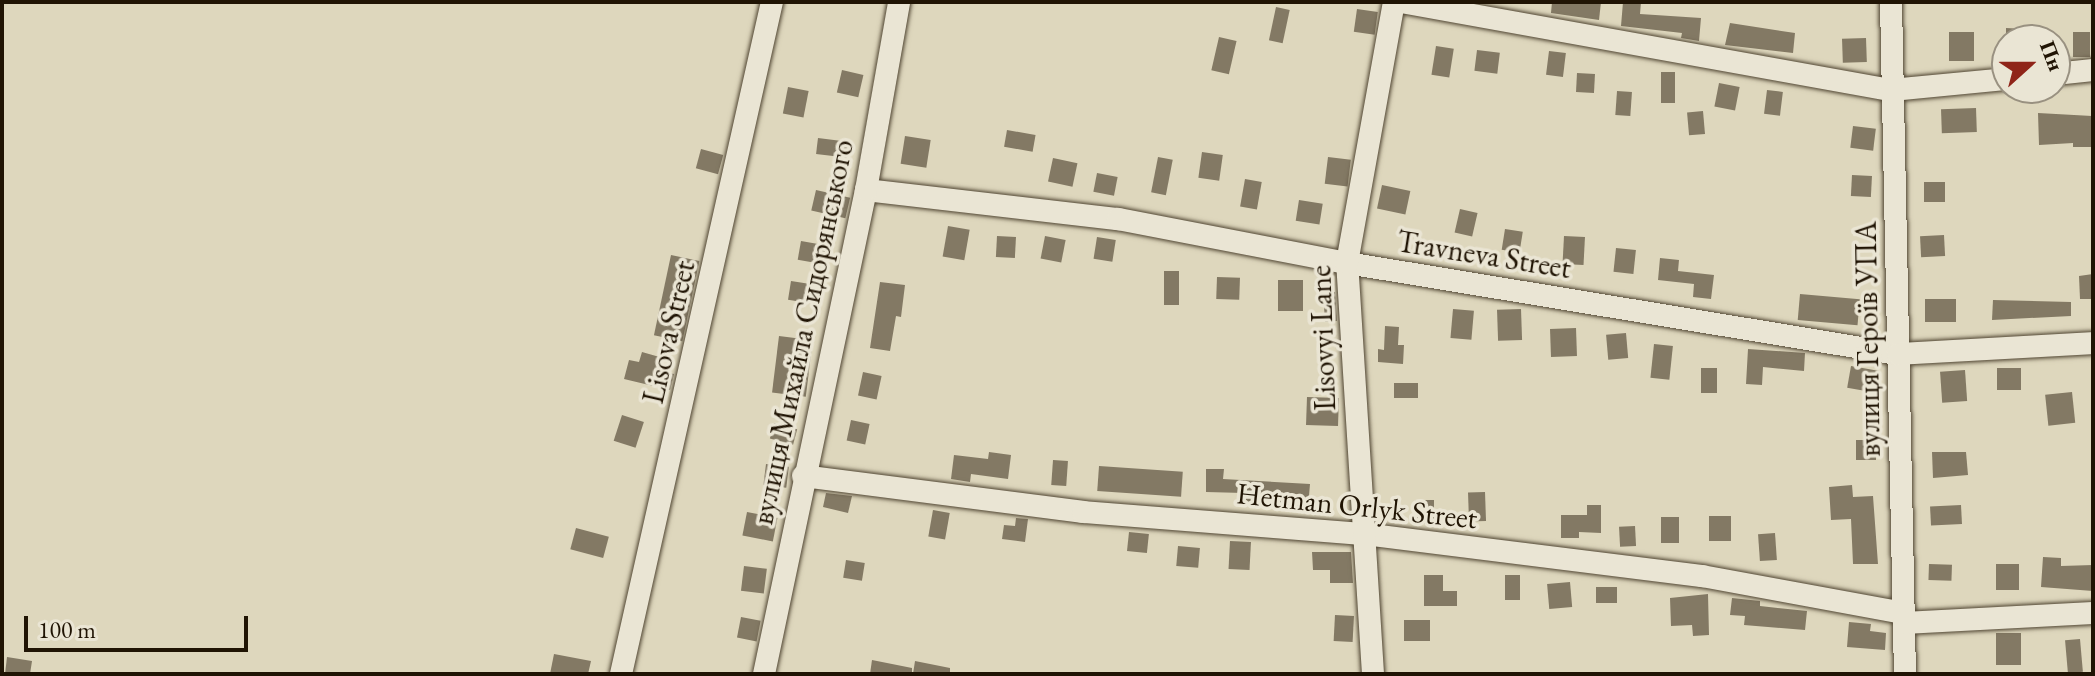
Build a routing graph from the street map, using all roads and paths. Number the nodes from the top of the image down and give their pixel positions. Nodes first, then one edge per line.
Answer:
1 (772, 2) edge
2 (899, 2) edge
3 (1394, 2) edge
4 (1401, 2) edge
5 (1891, 2) edge
6 (2093, 70) edge
7 (2071, 72) edge
8 (1991, 81) edge
9 (1892, 90) junction
10 (866, 190) junction
11 (1347, 263) junction
12 (2093, 343) edge
13 (1898, 354) junction
14 (803, 476) junction
15 (1364, 534) junction
16 (2093, 613) edge
17 (1904, 618) junction
18 (621, 674) edge
19 (764, 674) edge
20 (1373, 674) edge
21 (1905, 674) edge

1 - 18 street, Lisova Street
2 - 10 street, вулиця Михайла Сидорянського
3 - 11 street, Lisovyi Lane
4 - 9 street
5 - 9 street, вулиця Героїв УПА
6 - 7 street
8 - 9 street
9 - 13 street, вулиця Героїв УПА
10 - 11 street, Travneva Street
10 - 14 street, вулиця Михайла Сидорянського
11 - 13 street, Travneva Street
11 - 15 street, Lisovyi Lane
12 - 13 street, Travneva Street
13 - 17 street, вулиця Героїв УПА
14 - 15 street, Hetman Orlyk Street
14 - 19 street, вулиця Михайла Сидорянського
15 - 17 street, Hetman Orlyk Street
15 - 20 street, Lisovyi Lane
16 - 17 street, Hetman Orlyk Street
17 - 21 street, вулиця Героїв УПА

